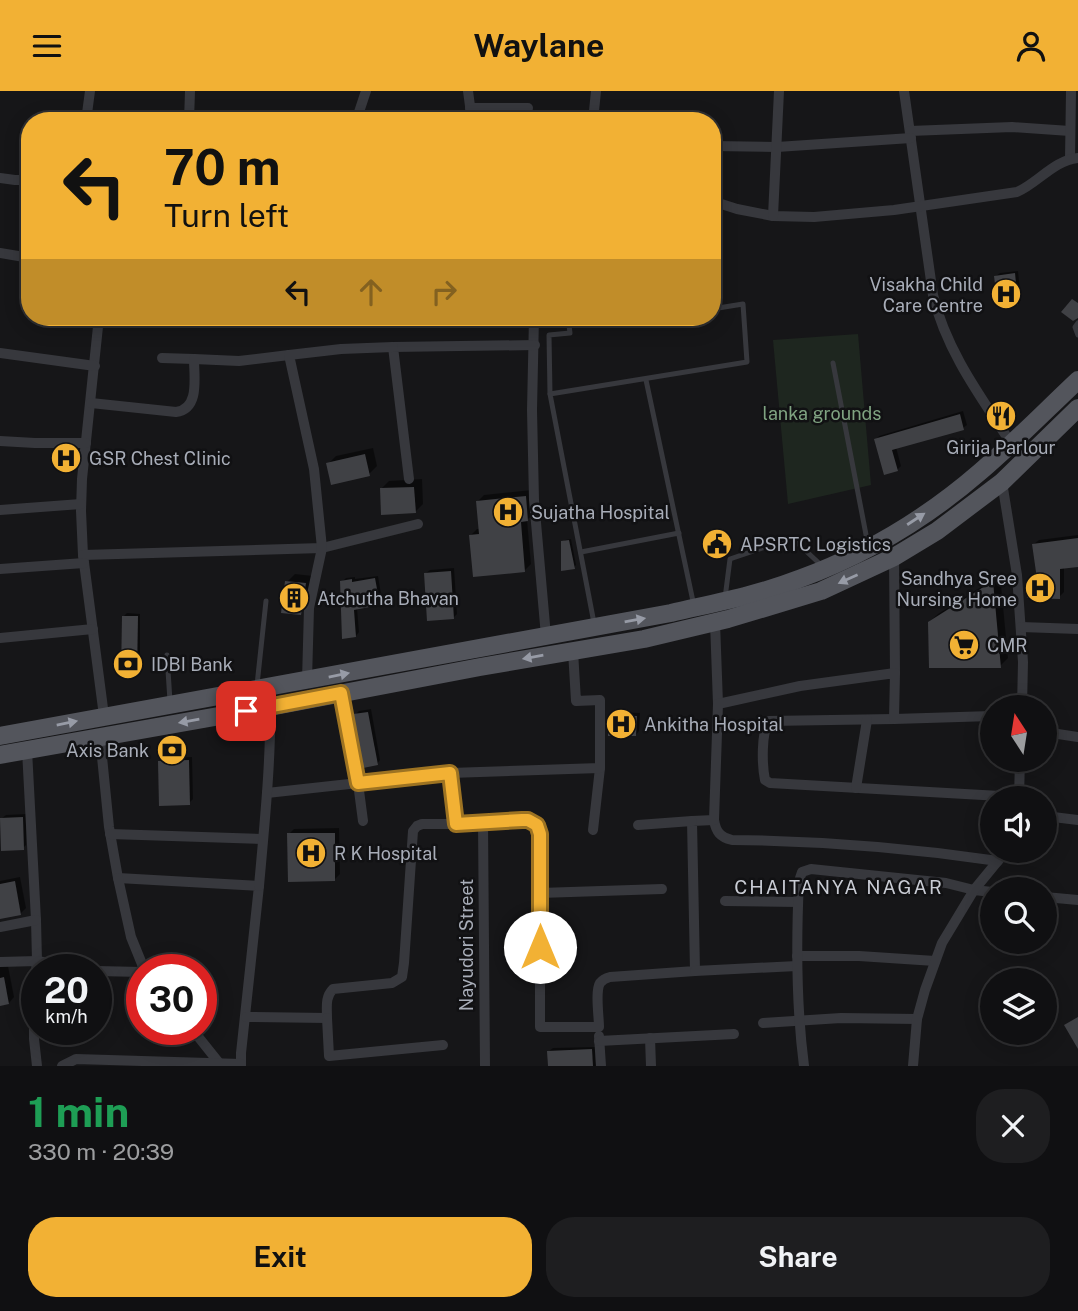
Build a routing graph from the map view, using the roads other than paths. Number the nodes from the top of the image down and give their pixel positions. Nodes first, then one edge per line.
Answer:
1 (90, 91) edge
2 (190, 91) edge
3 (366, 91) edge
4 (468, 91) edge
5 (596, 91) edge
6 (779, 91) edge
7 (904, 91) edge
8 (1071, 91) edge
9 (470, 108) junction
10 (528, 108) dead end
11 (87, 112) edge
12 (189, 112) edge
13 (359, 112) edge
14 (470, 112) edge
15 (594, 112) edge
16 (1070, 131) junction
17 (911, 135) junction
18 (721, 146) edge
19 (777, 147) junction
20 (1074, 159) edge
21 (0, 178) edge
22 (21, 180) edge
23 (721, 203) edge
24 (920, 205) junction
25 (773, 216) junction
26 (0, 253) edge
27 (21, 256) edge
28 (721, 308) edge
29 (1078, 323) edge
30 (98, 326) edge
31 (534, 326) edge
32 (569, 326) edge
33 (1078, 335) edge
34 (535, 345) junction
35 (393, 347) junction
36 (0, 353) edge
37 (289, 355) junction
38 (162, 358) dead end
39 (194, 359) junction
40 (833, 363) dead end
41 (95, 366) junction
42 (646, 380) junction
43 (1078, 380) edge
44 (550, 394) junction
45 (91, 403) junction
46 (1078, 408) edge
47 (0, 441) edge
48 (86, 443) junction
49 (1011, 443) junction
50 (409, 479) dead end
51 (1002, 482) junction
52 (81, 503) junction
53 (0, 510) edge
54 (418, 524) dead end
55 (679, 533) junction
56 (323, 548) junction
57 (869, 548) junction
58 (581, 552) junction
59 (894, 557) junction
60 (83, 559) junction
61 (0, 569) edge
62 (825, 569) junction
63 (266, 601) dead end
64 (725, 601) junction
65 (695, 608) junction
66 (715, 622) junction
67 (595, 627) junction
68 (1021, 628) junction
69 (93, 629) junction
70 (1078, 629) edge
71 (546, 636) junction
72 (0, 638) edge
73 (573, 651) junction
74 (167, 655) dead end
75 (895, 674) junction
76 (307, 680) junction
77 (263, 687) junction
78 (341, 693) junction
79 (1022, 695) edge
80 (170, 704) junction
81 (718, 704) junction
82 (270, 707) junction
83 (104, 716) junction
84 (980, 716) edge
85 (894, 719) junction
86 (867, 720) junction
87 (1057, 734) edge
88 (0, 736) edge
89 (100, 737) junction
90 (1078, 737) edge
91 (27, 750) junction
92 (0, 755) edge
93 (600, 768) junction
94 (450, 773) junction
95 (358, 783) junction
96 (856, 788) junction
97 (267, 793) junction
98 (980, 795) edge
99 (1057, 817) edge
100 (714, 820) junction
101 (1078, 820) edge
102 (363, 821) dead end
103 (692, 821) junction
104 (484, 823) junction
105 (456, 824) junction
106 (638, 825) dead end
107 (593, 829) dead end
108 (110, 834) junction
109 (263, 839) junction
110 (980, 859) edge
111 (996, 863) edge
112 (118, 878) junction
113 (260, 885) junction
114 (662, 889) dead end
115 (974, 890) junction
116 (980, 891) edge
117 (540, 893) junction
118 (1057, 898) edge
119 (1078, 900) edge
120 (725, 901) dead end
121 (798, 902) junction
122 (36, 920) junction
123 (0, 927) edge
124 (37, 954) edge
125 (137, 954) edge
126 (797, 961) junction
127 (935, 961) junction
128 (21, 962) edge
129 (0, 963) edge
130 (695, 971) junction
131 (246, 1017) junction
132 (327, 1018) junction
133 (917, 1019) junction
134 (798, 1020) junction
135 (763, 1023) dead end
136 (599, 1027) junction
137 (734, 1034) dead end
138 (650, 1038) junction
139 (599, 1041) junction
140 (35, 1045) edge
141 (204, 1045) edge
142 (443, 1045) dead end
143 (220, 1064) junction
144 (241, 1065) edge
145 (37, 1066) edge
146 (62, 1066) edge
147 (485, 1066) edge
148 (601, 1066) edge
149 (651, 1066) edge
150 (804, 1066) edge
151 (912, 1066) edge

1 - 11 street
2 - 12 street
3 - 13 street
4 - 9 street
5 - 15 street
6 - 19 street
7 - 17 street
8 - 16 street
9 - 10 street
9 - 14 street
16 - 17 street
16 - 20 street
17 - 19 street
17 - 24 street
18 - 19 street
19 - 25 street
20 - 24 street
21 - 22 street
23 - 25 street
24 - 25 street
24 - 49 street
26 - 27 street
28 - 42 lane
29 - 33 lane
30 - 41 street
31 - 34 street
32 - 44 lane
34 - 35 street
34 - 71 street
35 - 37 street
35 - 50 street
36 - 41 street
37 - 39 street
37 - 56 street
38 - 39 street
39 - 45 street
40 - 57 lane
41 - 45 street
42 - 44 lane
42 - 55 lane
43 - 49 main road
44 - 58 lane
45 - 48 street
46 - 51 main road
47 - 48 street
48 - 52 street
57 -> 49 main road
51 - 59 main road
51 - 68 street
52 - 53 street
52 - 60 street
54 - 56 street
55 - 58 lane
55 - 65 lane
56 - 60 street
56 - 76 street
57 - 62 main road
58 - 67 lane
59 -> 66 main road
59 - 75 street
60 - 61 street
60 - 69 street
62 - 64 main road
62 - 64 lane
63 - 77 lane
64 - 65 main road
67 -> 65 main road
66 - 73 main road
66 - 81 street
67 - 71 main road
68 - 70 street
68 - 79 street
69 - 72 street
69 - 83 street
76 -> 71 main road
73 -> 78 main road
73 - 93 street
74 - 80 lane
75 - 81 street
75 - 85 street
76 - 77 main road
77 - 80 main road
77 - 82 street
78 - 82 main road
78 - 95 street
80 - 83 main road
81 - 100 street
82 -> 89 main road
82 - 97 street
88 -> 83 main road
84 - 85 street
85 - 86 street
86 - 96 street
86 - 96 street
87 - 90 street
89 - 91 main road
89 - 108 street
91 - 92 main road
91 - 122 street
93 - 94 street
93 - 107 street
94 - 95 street
94 - 105 street
95 - 97 street
95 - 102 street
96 - 98 street
97 - 109 street
99 - 101 street
100 - 103 street
100 - 110 street
103 - 106 street
103 - 130 street
104 - 105 street
104 - 117 street
104 - 147 street, Nayudori Street
105 - 132 street
108 - 109 street
108 - 112 street
109 - 113 street
111 - 115 street
112 - 113 street
112 - 125 street
113 - 131 street
114 - 117 street
115 - 116 street
115 - 121 street
115 - 127 street
117 - 136 street
118 - 119 street
120 - 121 street
121 - 126 street
122 - 123 street
122 - 124 street
126 - 127 street
126 - 130 street
126 - 134 street
127 - 133 street
128 - 129 street
130 - 136 street
131 - 132 street
131 - 144 street
132 - 142 street
133 - 134 street
133 - 151 street
134 - 135 street
134 - 150 street
136 - 139 street
137 - 138 street
138 - 139 street
138 - 149 street
139 - 148 street
140 - 145 street
141 - 143 street
143 - 144 street
143 - 146 street

